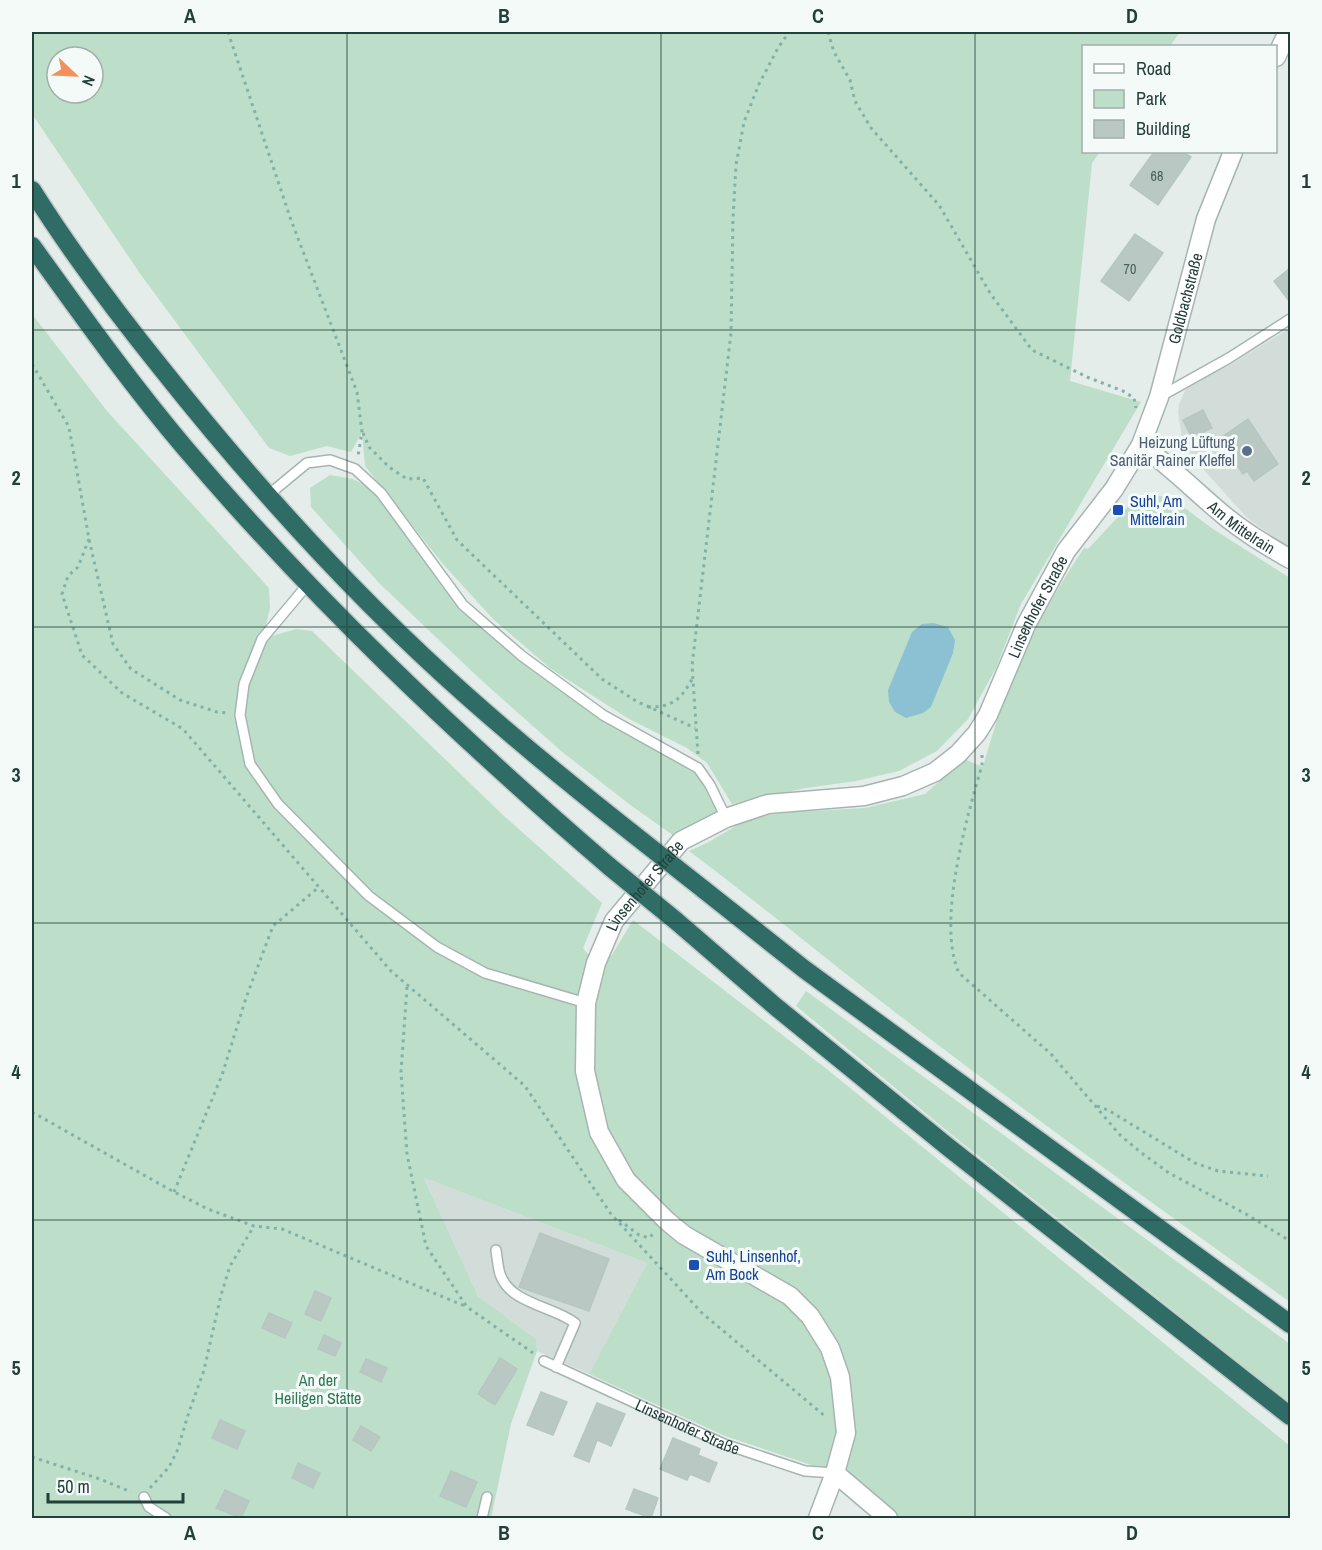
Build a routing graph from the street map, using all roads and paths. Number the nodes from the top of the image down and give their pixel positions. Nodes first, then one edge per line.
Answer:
1 (228, 32) edge
2 (789, 32) edge
3 (828, 32) edge
4 (1288, 32) edge
5 (1277, 53) edge
6 (1233, 153) edge
7 (32, 190) edge
8 (32, 246) edge
9 (1290, 319) edge
10 (32, 364) edge
11 (1159, 397) junction
12 (1136, 410) dead end
13 (363, 432) junction
14 (1141, 445) junction
15 (355, 469) junction
16 (267, 495) junction
17 (89, 539) junction
18 (1290, 559) edge
19 (308, 584) junction
20 (692, 677) junction
21 (647, 707) junction
22 (240, 715) junction
23 (696, 728) junction
24 (977, 733) junction
25 (698, 768) junction
26 (726, 818) junction
27 (319, 887) junction
28 (407, 987) junction
29 (586, 1003) junction
30 (1095, 1105) junction
31 (32, 1113) edge
32 (1268, 1176) dead end
33 (174, 1192) junction
34 (611, 1214) junction
35 (665, 1220) junction
36 (254, 1226) junction
37 (1290, 1241) edge
38 (496, 1250) dead end
39 (467, 1307) junction
40 (1290, 1324) edge
41 (544, 1361) joint
42 (556, 1367) junction
43 (1290, 1416) edge
44 (846, 1433) junction
45 (32, 1457) edge
46 (835, 1473) junction
47 (144, 1497) junction
48 (487, 1497) dead end
49 (166, 1518) edge
50 (482, 1518) edge
51 (818, 1518) edge
52 (888, 1518) edge

1 - 13 path
2 - 20 path
3 - 12 path
4 - 5 street
6 - 11 street, Goldbachstraße
7 - 16 highway
8 - 19 highway
9 - 11 lane
10 - 17 path
11 - 14 street, Goldbachstraße
13 - 15 path
13 - 21 path
14 - 18 street, Am Mittelrain
14 - 24 street, Linsenhofer Straße
15 - 16 lane
15 - 25 lane
16 - 40 highway, bridge
17 - 22 path
17 - 27 path
19 - 22 lane
19 - 43 highway, bridge
20 - 21 path
20 - 23 path
21 - 23 path
22 - 29 lane
23 - 25 path
24 - 26 street, Linsenhofer Straße
24 - 30 path
25 - 26 lane
26 - 29 street, Linsenhofer Straße
27 - 28 path
27 - 33 path
28 - 34 path
28 - 39 path
29 - 35 street, Linsenhofer Straße
30 - 32 path
30 - 37 path
31 - 33 path
33 - 36 path
34 - 35 path
34 - 44 path
35 - 44 street, Linsenhofer Straße
36 - 39 path
36 - 47 path
38 - 42 lane
39 - 41 path
41 - 42 lane, Linsenhofer Straße
42 - 46 lane, Linsenhofer Straße
44 - 46 street, Linsenhofer Straße
45 - 47 path
46 - 51 street, Linsenhofer Straße
46 - 52 street
47 - 49 lane
48 - 50 lane

